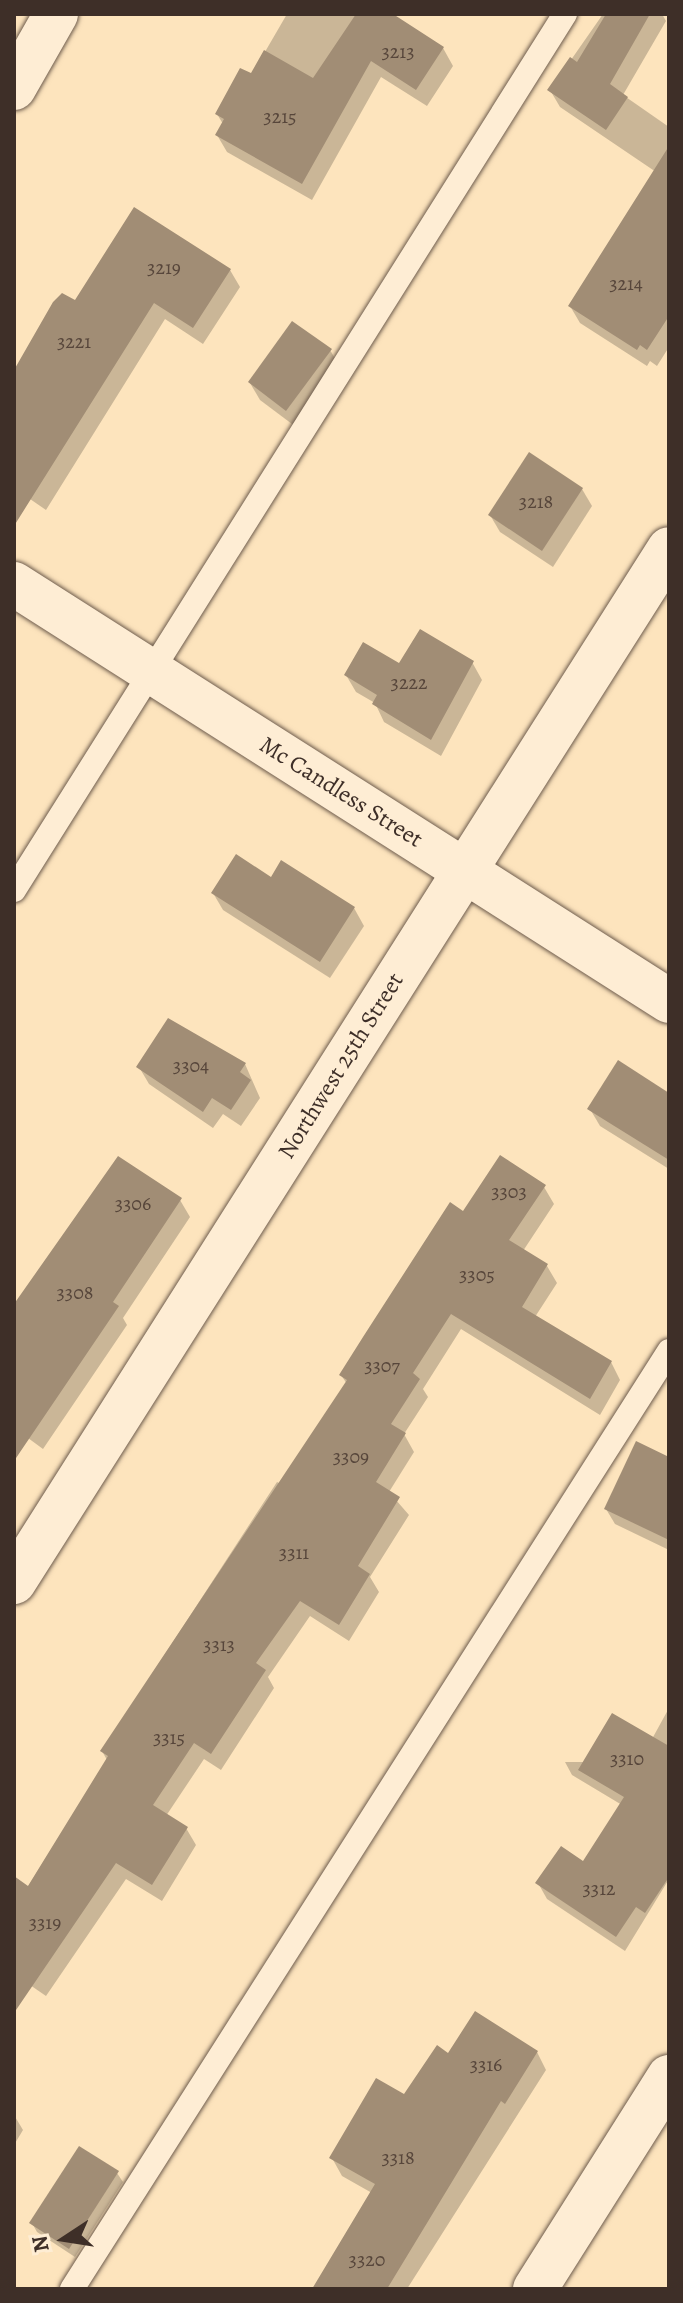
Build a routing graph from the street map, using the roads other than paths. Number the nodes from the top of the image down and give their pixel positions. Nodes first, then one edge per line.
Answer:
1 (56, 14) edge
2 (565, 14) edge
3 (14, 88) edge
4 (669, 549) edge
5 (14, 584) edge
6 (152, 672) junction
7 (465, 871) junction
8 (14, 890) edge
9 (669, 1001) edge
10 (669, 1351) edge
11 (14, 1582) edge
12 (669, 2077) edge
13 (72, 2289) edge
14 (535, 2289) edge

1 - 3 street
2 - 6 lane
4 - 7 street, Northwest 25th Street
5 - 6 street, Mc Candless Street
6 - 7 street, Mc Candless Street
6 - 8 lane
7 - 9 street, Mc Candless Street
7 - 11 street, Northwest 25th Street
10 - 13 lane
12 - 14 street

